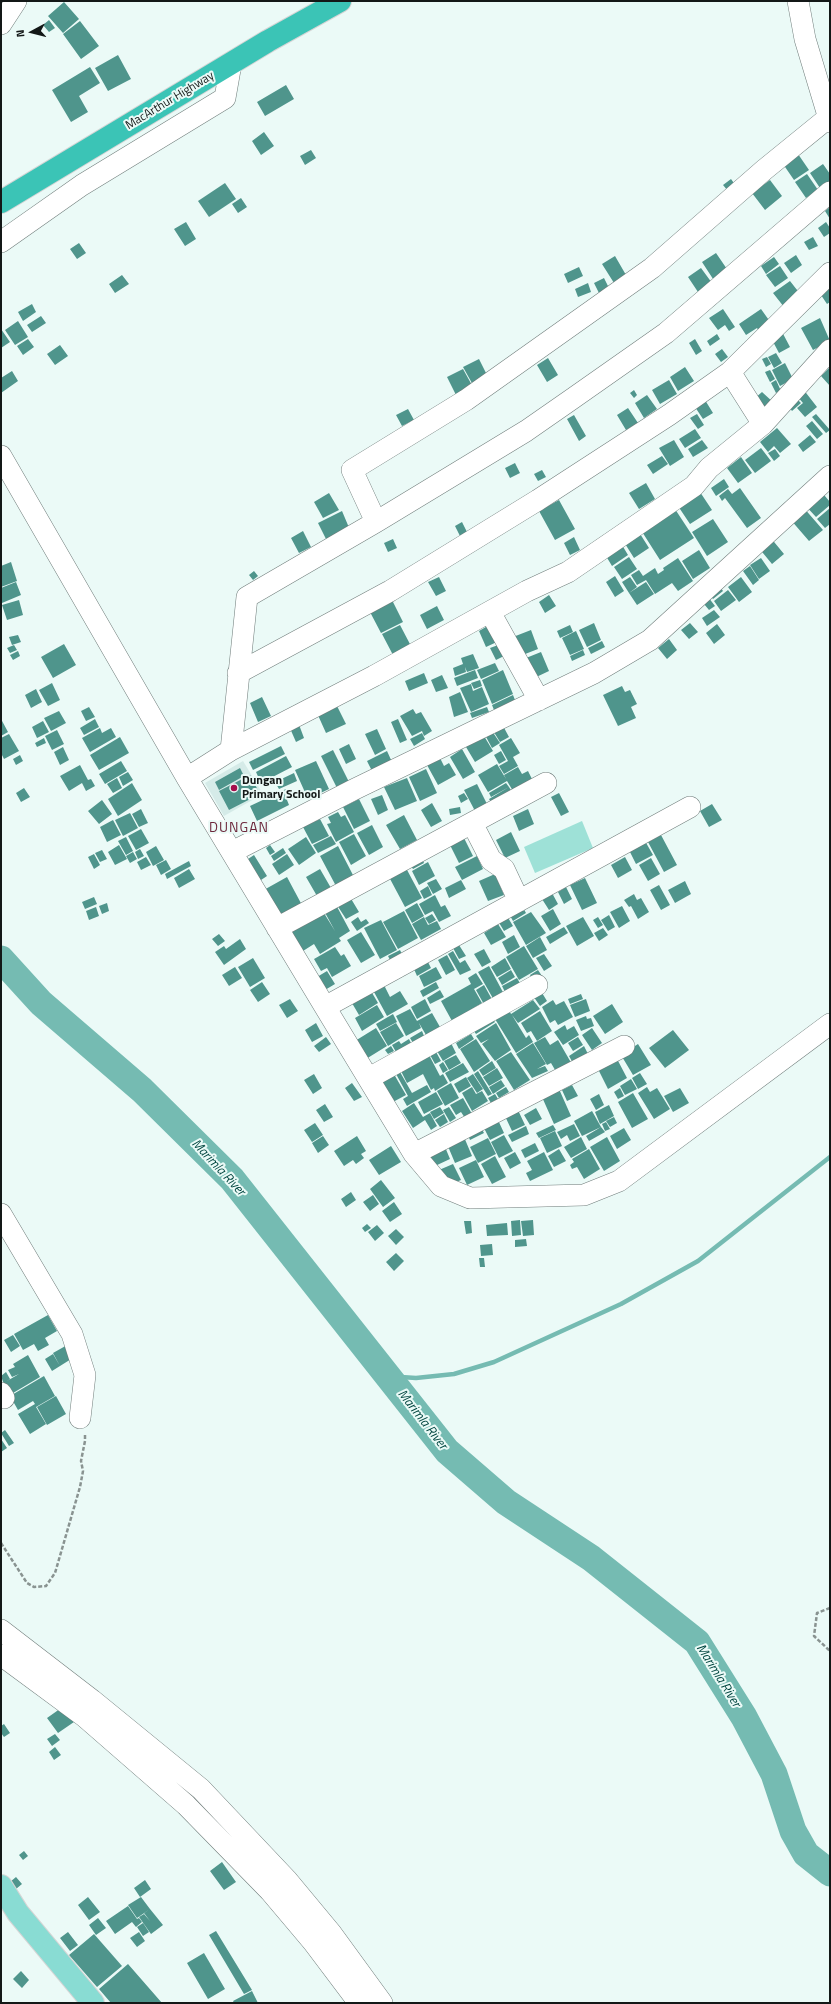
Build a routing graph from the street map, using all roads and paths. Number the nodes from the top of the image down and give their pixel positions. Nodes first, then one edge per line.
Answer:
1 (16, 1) edge
2 (340, 1) edge
3 (798, 1) edge
4 (1, 24) edge
5 (232, 64) junction
6 (829, 120) edge
7 (830, 192) edge
8 (1, 202) edge
9 (1, 242) edge
10 (830, 273) edge
11 (830, 350) edge
12 (730, 372) junction
13 (763, 424) junction
14 (1, 456) edge
15 (830, 476) edge
16 (376, 522) junction
17 (490, 612) junction
18 (238, 673) junction
19 (539, 700) junction
20 (231, 750) junction
21 (187, 778) junction
22 (546, 783) dead end
23 (690, 807) dead end
24 (472, 823) junction
25 (232, 852) junction
26 (519, 901) junction
27 (277, 928) junction
28 (537, 985) dead end
29 (325, 1007) junction
30 (830, 1024) edge
31 (624, 1046) dead end
32 (369, 1078) junction
33 (414, 1154) junction
34 (1, 1214) edge
35 (80, 1418) joint
36 (1, 1543) edge
37 (830, 1608) edge
38 (1, 1630) edge
39 (830, 1651) edge
40 (1, 1655) edge
41 (1, 1886) edge
42 (93, 2003) edge
43 (359, 2003) edge
44 (382, 2003) edge

1 - 4 street
2 - 5 highway, MacArthur Highway
3 - 6 street
5 - 8 highway, MacArthur Highway
5 - 9 street
6 - 16 street
7 - 16 street
10 - 12 street
11 - 13 street
12 - 13 street
12 - 18 street
13 - 17 street
14 - 21 street
15 - 19 street
16 - 18 street
17 - 19 street
17 - 20 street
18 - 20 street
19 - 25 street
20 - 21 street
21 - 25 street
22 - 24 street
23 - 26 street
24 - 26 street
24 - 27 street
25 - 27 street
26 - 29 street
27 - 29 street
28 - 32 street
29 - 32 street
30 - 33 street
31 - 33 street
32 - 33 street
34 - 35 street
35 - 36 path
37 - 39 path
38 - 44 street
40 - 43 street
41 - 42 main road

